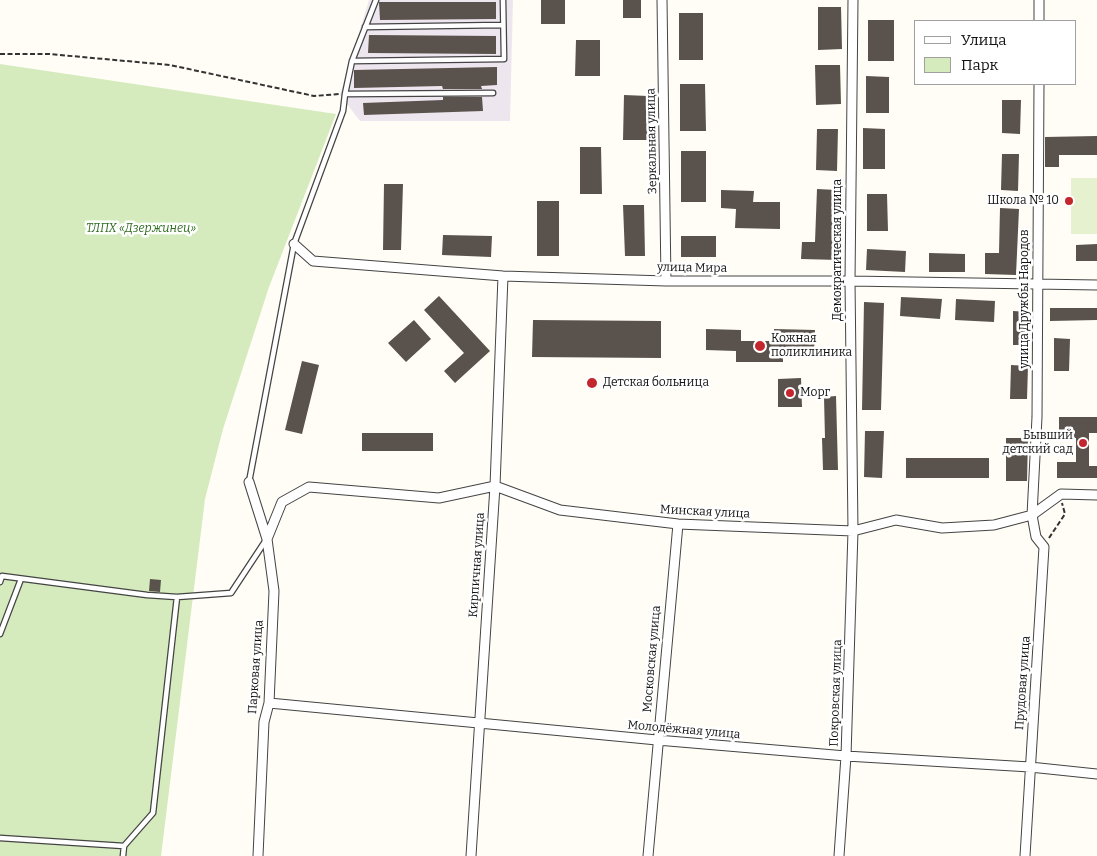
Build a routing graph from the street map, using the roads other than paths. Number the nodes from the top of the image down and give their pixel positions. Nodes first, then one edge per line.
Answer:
1 (376, 0) edge
2 (503, 0) edge
3 (662, 0) edge
4 (853, 0) edge
5 (1039, 0) edge
6 (1039, 20) edge
7 (502, 25) junction
8 (365, 27) junction
9 (352, 60) junction
10 (1039, 85) edge
11 (493, 93) dead end
12 (345, 94) junction
13 (294, 244) junction
14 (503, 276) junction
15 (666, 281) junction
16 (850, 281) junction
17 (1038, 285) junction
18 (1097, 285) edge
19 (249, 482) joint
20 (495, 486) junction
21 (1097, 495) edge
22 (1032, 515) junction
23 (678, 524) junction
24 (853, 531) junction
25 (267, 539) junction
26 (21, 579) junction
27 (0, 582) edge
28 (177, 597) junction
29 (0, 634) edge
30 (268, 703) junction
31 (479, 724) junction
32 (657, 740) junction
33 (846, 756) junction
34 (1030, 767) junction
35 (1097, 774) edge
36 (0, 838) edge
37 (124, 846) junction
38 (123, 856) edge
39 (258, 856) edge
40 (471, 856) edge
41 (648, 856) edge
42 (839, 856) edge
43 (1025, 856) edge

1 - 8 lane
2 - 7 lane
3 - 15 street, Зеркальная улица
4 - 16 street, Демократическая улица
5 - 6 street
7 - 8 lane
7 - 9 lane
8 - 9 lane
9 - 12 lane
10 - 17 street, улица Дружбы Народов
11 - 12 lane
12 - 13 lane
13 - 14 street, улица Мира
13 - 19 lane
14 - 15 street, улица Мира
14 - 20 street, Кирпичная улица
15 - 16 street, улица Мира
16 - 17 street, улица Мира
16 - 24 street, Демократическая улица
17 - 18 street, улица Мира
17 - 22 street, улица Дружбы Народов
19 - 25 street, Парковая улица
20 - 23 street, Минская улица
20 - 25 street
20 - 31 street, Кирпичная улица
21 - 22 street, Минская улица
22 - 24 street, Минская улица
22 - 34 street, Прудовая улица
23 - 24 street, Минская улица
23 - 32 street, Московская улица
24 - 33 street, Покровская улица
25 - 28 lane
25 - 30 street, Парковая улица
26 - 27 lane
26 - 28 lane
26 - 29 lane
28 - 37 lane
30 - 31 street, Молодёжная улица
30 - 39 street, Парковая улица
31 - 32 street, Молодёжная улица
31 - 40 street, Кирпичная улица
32 - 33 street, Молодёжная улица
32 - 41 street, Московская улица
33 - 34 street, Молодёжная улица
33 - 42 street, Покровская улица
34 - 35 street, Молодёжная улица
34 - 43 street, Прудовая улица
36 - 37 lane
37 - 38 lane

